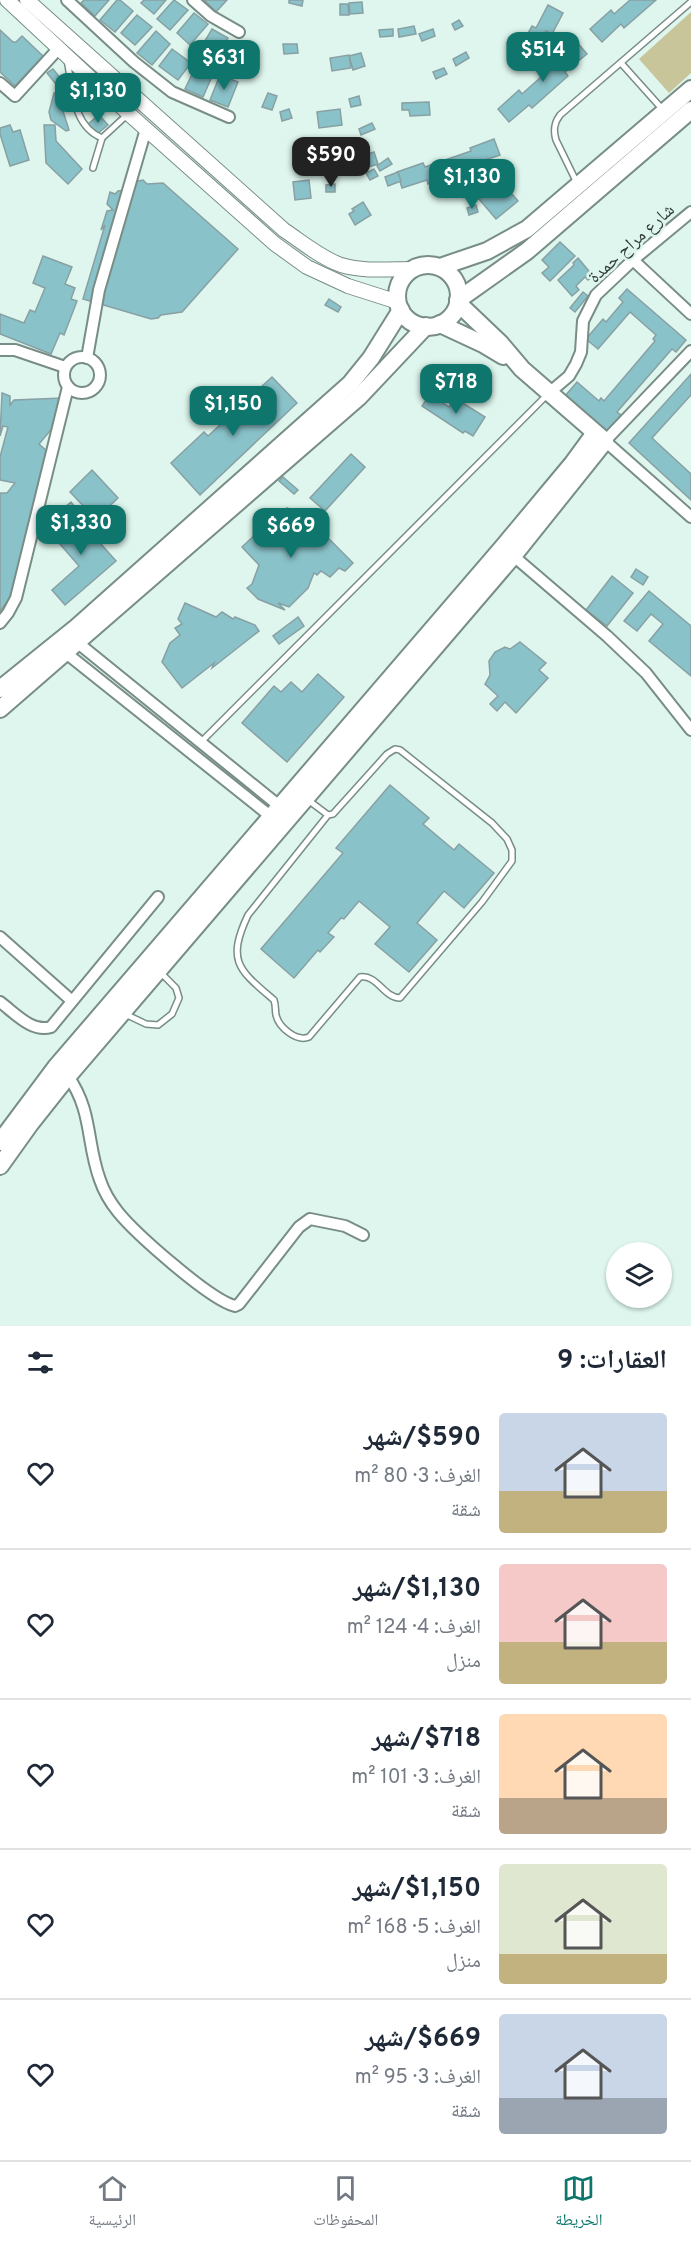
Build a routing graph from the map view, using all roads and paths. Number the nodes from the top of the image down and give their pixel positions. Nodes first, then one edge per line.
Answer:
1 (7, 0) edge
2 (27, 0) edge
3 (67, 0) edge
4 (193, 0) edge
5 (691, 2) edge
6 (239, 32) dead end
7 (63, 52) junction
8 (621, 63) junction
9 (0, 83) edge
10 (691, 89) edge
11 (691, 110) edge
12 (665, 112) junction
13 (129, 114) junction
14 (229, 117) dead end
15 (146, 129) junction
16 (102, 138) junction
17 (93, 168) dead end
18 (579, 187) junction
19 (691, 212) edge
20 (633, 260) junction
21 (440, 267) junction
22 (413, 269) junction
23 (458, 302) junction
24 (399, 306) junction
25 (691, 314) edge
26 (433, 325) junction
27 (0, 350) edge
28 (691, 351) edge
29 (87, 357) junction
30 (65, 367) junction
31 (522, 369) junction
32 (68, 387) junction
33 (549, 393) junction
34 (600, 437) junction
35 (691, 517) edge
36 (508, 552) junction
37 (0, 623) edge
38 (72, 648) junction
39 (407, 671) junction
40 (0, 689) edge
41 (0, 709) edge
42 (691, 730) edge
43 (201, 743) junction
44 (190, 754) junction
45 (305, 798) junction
46 (328, 815) junction
47 (281, 816) junction
48 (158, 897) dead end
49 (0, 937) edge
50 (158, 970) junction
51 (72, 1001) junction
52 (0, 1002) edge
53 (112, 1016) junction
54 (68, 1076) junction
55 (0, 1142) edge
56 (0, 1166) edge
57 (363, 1234) dead end

1 - 7 main road
2 - 22 main road
3 - 14 street
4 - 6 street
5 - 8 lane
7 - 9 street
7 - 13 main road
7 - 16 lane
8 - 12 lane
8 - 18 lane
10 - 12 main road
11 - 23 main road
12 - 18 main road
13 - 15 main road
13 - 16 lane
15 - 24 main road
15 - 29 street
16 - 17 lane
18 - 21 main road
19 - 20 street, شارع مراح حمدة
20 - 25 street
20 - 33 street, شارع مراح حمدة
21 - 22 main road
21 - 23 main road
22 - 24 main road
23 - 26 main road
23 - 31 main road
24 - 26 main road
24 - 40 main road
26 - 31 main road
26 - 38 main road
27 - 30 street
28 - 34 street
29 - 30 street
29 - 32 street
30 - 32 street
31 - 33 main road
32 - 37 street
33 - 34 main road
33 - 43 lane
34 - 35 street
34 - 36 main road
36 - 39 main road
36 - 42 street
38 - 41 main road
38 - 43 street
38 - 44 street
39 - 45 main road
39 - 47 main road
43 - 44 street
43 - 47 street
44 - 47 street
45 - 46 lane
45 - 47 main road
46 - 46 lane
47 - 50 main road
47 - 53 main road
48 - 51 street
49 - 51 street
50 - 53 main road
50 - 53 lane
51 - 52 street
53 - 54 main road
53 - 55 main road
54 - 56 main road
54 - 57 street

